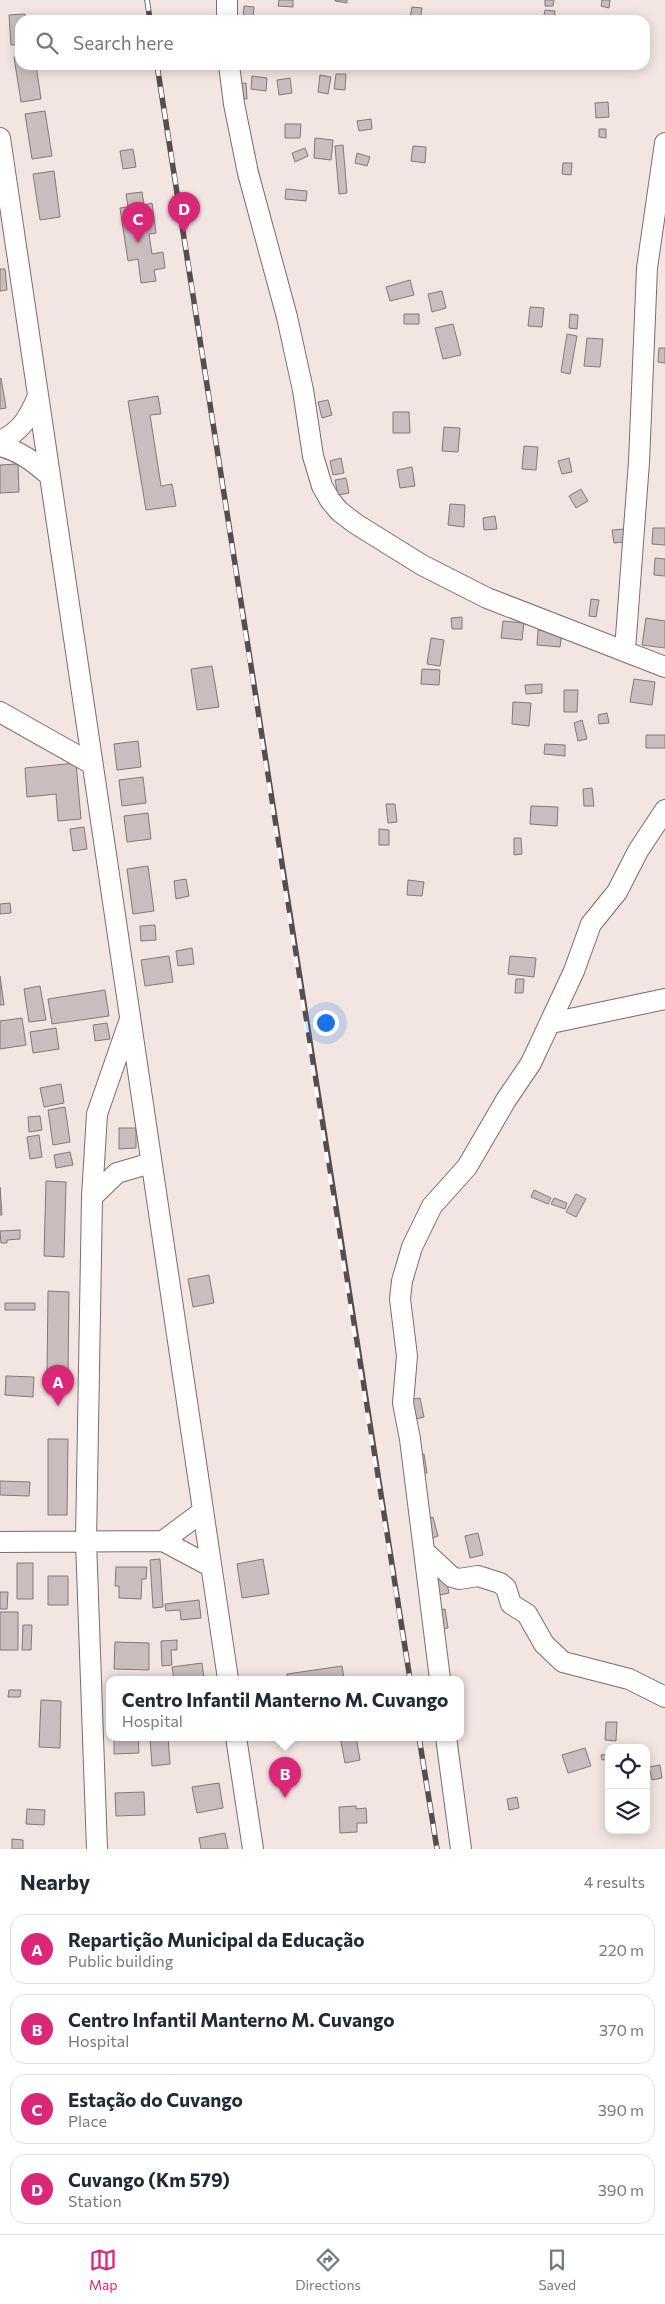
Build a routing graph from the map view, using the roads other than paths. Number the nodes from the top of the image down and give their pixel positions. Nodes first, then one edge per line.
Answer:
1 (227, 0) edge
2 (227, 15) edge
3 (230, 70) edge
4 (0, 138) edge
5 (665, 142) edge
6 (38, 396) junction
7 (0, 441) edge
8 (0, 446) edge
9 (50, 476) junction
10 (625, 650) junction
11 (665, 667) edge
12 (0, 712) edge
13 (92, 764) junction
14 (665, 810) edge
15 (665, 999) edge
16 (130, 1020) junction
17 (551, 1023) junction
18 (151, 1163) junction
19 (92, 1197) junction
20 (202, 1512) junction
21 (86, 1541) junction
22 (163, 1541) junction
23 (0, 1542) edge
24 (424, 1551) junction
25 (210, 1566) junction
26 (228, 1676) edge
27 (440, 1676) edge
28 (665, 1697) edge
29 (237, 1741) edge
30 (447, 1741) edge
31 (97, 1849) edge
32 (254, 1849) edge
33 (461, 1849) edge

1 - 2 street
3 - 10 street
4 - 6 street
5 - 10 street
6 - 7 street
6 - 9 street
8 - 9 street
9 - 13 street
10 - 11 street
12 - 13 street
13 - 16 street
14 - 17 street
15 - 17 street
16 - 18 street
16 - 19 street
17 - 24 street
18 - 19 street
18 - 20 street
19 - 21 street
20 - 22 street
20 - 25 street
21 - 22 street
21 - 23 street
21 - 31 street
22 - 25 street
24 - 27 street
24 - 28 street
25 - 26 street
29 - 32 street
30 - 33 street

